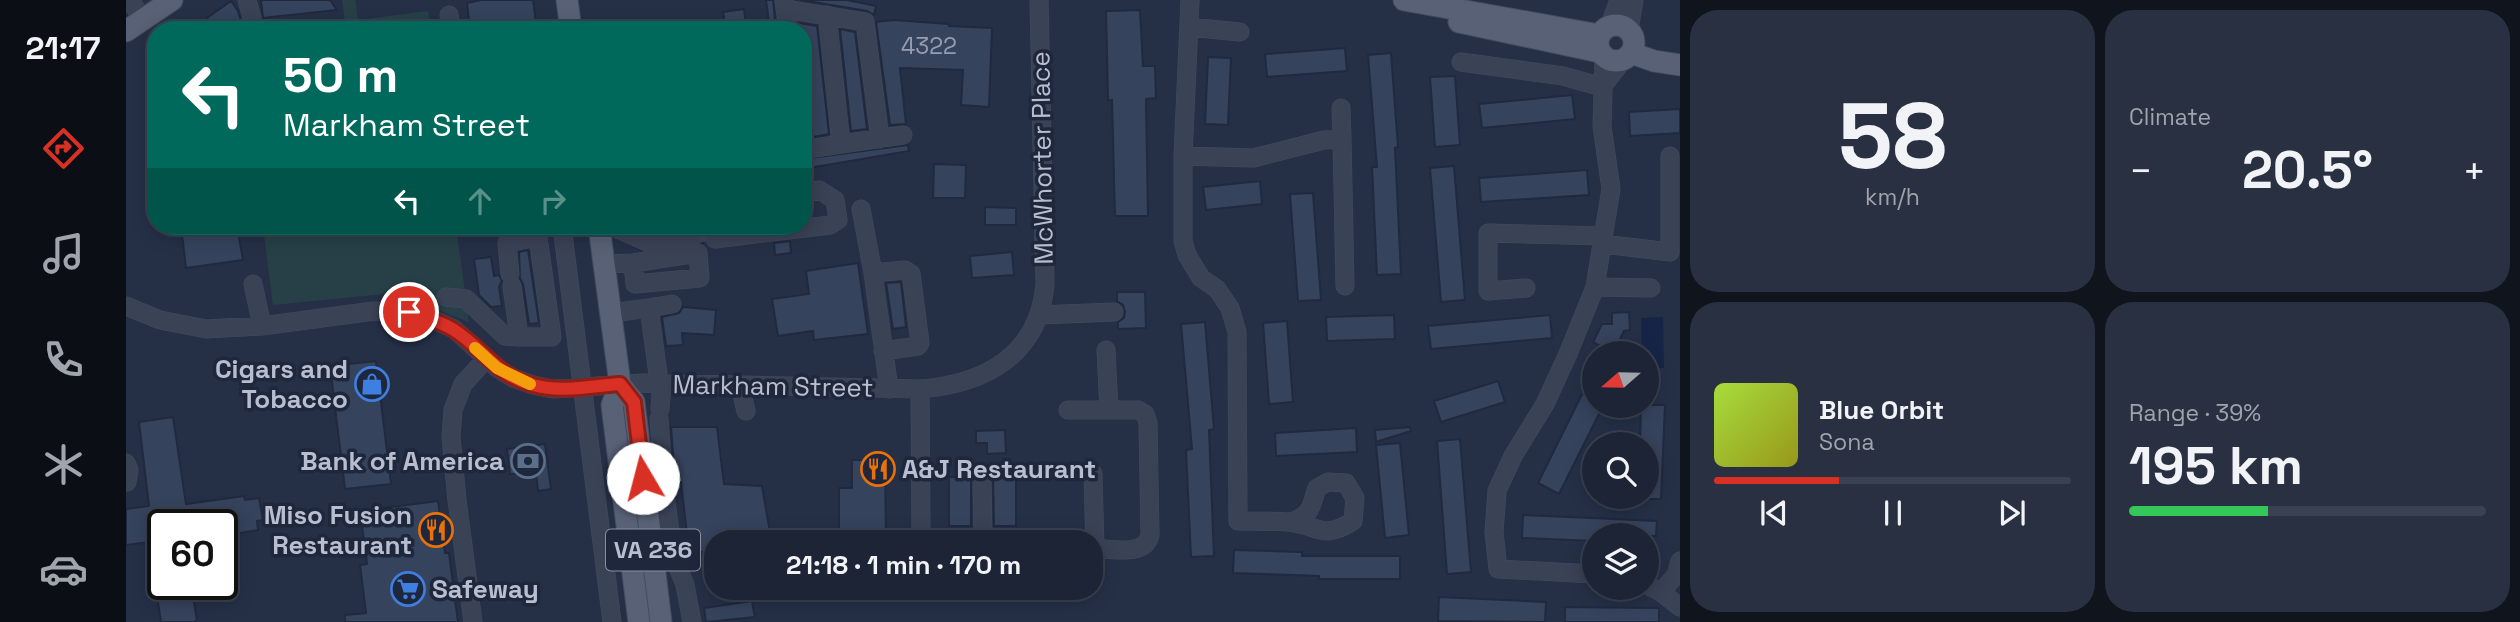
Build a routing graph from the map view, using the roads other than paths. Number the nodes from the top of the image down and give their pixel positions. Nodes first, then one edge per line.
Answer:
1 (130, 0) edge
2 (171, 0) edge
3 (247, 0) edge
4 (567, 0) edge
5 (1039, 0) edge
6 (1190, 0) edge
7 (1404, 0) edge
8 (1619, 0) edge
9 (1634, 0) edge
10 (1447, 3) edge
11 (785, 5) edge
12 (827, 15) junction
13 (253, 18) dead end
14 (570, 21) edge
15 (135, 25) edge
16 (1189, 27) junction
17 (1240, 33) dead end
18 (1616, 44) junction
19 (1680, 50) edge
20 (1461, 62) dead end
21 (1680, 65) edge
22 (1602, 87) junction
23 (1341, 108) dead end
24 (903, 135) dead end
25 (880, 139) junction
26 (1342, 139) junction
27 (841, 144) junction
28 (812, 148) edge
29 (1183, 156) junction
30 (1670, 156) dead end
31 (812, 192) edge
32 (861, 209) dead end
33 (812, 223) edge
34 (563, 235) edge
35 (612, 235) edge
36 (631, 235) edge
37 (690, 238) tunnel mouth
38 (1603, 240) junction
39 (633, 263) dead end
40 (604, 264) junction
41 (873, 273) junction
42 (253, 284) dead end
43 (1345, 286) dead end
44 (1595, 287) junction
45 (1526, 288) dead end
46 (1651, 288) dead end
47 (446, 298) dead end
48 (671, 304) dead end
49 (126, 306) edge
50 (649, 308) junction
51 (1114, 312) dead end
52 (611, 313) junction
53 (1040, 315) junction
54 (262, 326) junction
55 (519, 337) junction
56 (1106, 350) dead end
57 (883, 351) junction
58 (486, 359) junction
59 (620, 384) junction
60 (659, 384) junction
61 (740, 385) junction
62 (581, 387) junction
63 (888, 389) junction
64 (920, 389) junction
65 (1068, 410) dead end
66 (1108, 410) junction
67 (746, 411) dead end
68 (660, 420) junction
69 (637, 432) junction
70 (126, 463) edge
71 (652, 469) junction
72 (1093, 474) dead end
73 (982, 478) dead end
74 (127, 482) edge
75 (1293, 522) dead end
76 (659, 527) junction
77 (921, 530) edge
78 (983, 530) edge
79 (1093, 530) edge
80 (1103, 548) edge
81 (1680, 561) edge
82 (1582, 573) edge
83 (685, 585) junction
84 (1659, 586) edge
85 (657, 588) junction
86 (1659, 592) edge
87 (1680, 607) edge
88 (473, 622) edge
89 (612, 622) edge
90 (639, 622) edge
91 (662, 622) edge
92 (692, 622) edge

1 - 15 street
2 - 15 main road
3 - 13 street
4 - 14 main road
5 - 53 street, McWhorter Place
6 - 16 street
7 - 10 main road
8 - 18 street
9 - 18 street
10 - 18 main road
11 - 12 street
12 - 25 street
12 - 27 street
16 - 17 street
16 - 29 street
18 - 19 main road
18 - 21 main road
18 - 22 street
20 - 22 street
22 - 38 street
23 - 26 street
24 - 25 street
25 - 27 street
26 - 29 street
26 - 43 street
27 - 28 street
29 - 75 street
30 - 38 street
31 - 33 street
32 - 41 street
34 - 62 street
35 - 40 main road, VA 236
36 - 37 street
38 - 44 street
38 - 45 street
39 - 40 street
40 - 52 main road, VA 236
41 - 57 street
41 - 57 street
42 - 54 street
44 - 46 street
44 - 82 street
47 - 55 street
48 - 50 street
49 - 54 street, Markham Street
50 - 52 street
50 - 60 street
51 - 53 street
52 - 59 main road, VA 236
53 - 64 street, Markham Street
54 - 58 street, Markham Street
55 - 55 street
56 - 66 street
57 - 63 street
58 - 62 street, Markham Street
58 - 88 street
59 - 60 street, Markham Street
59 - 62 street, Markham Street
59 - 69 main road, VA 236
59 - 90 main road, VA 236
60 - 61 street, Markham Street
60 - 68 street
61 - 63 street, Markham Street
61 - 67 street
62 - 89 street
63 - 64 street, Markham Street
64 - 77 street
65 - 66 street
66 - 80 street
68 - 69 street
68 - 71 street
69 - 71 main road, VA 236
70 - 74 street
71 - 76 main road, VA 236
72 - 79 street
73 - 78 street
76 - 83 street
76 - 85 main road, VA 236
81 - 84 street
83 - 85 street
83 - 92 street
85 - 91 main road, VA 236
86 - 87 street

